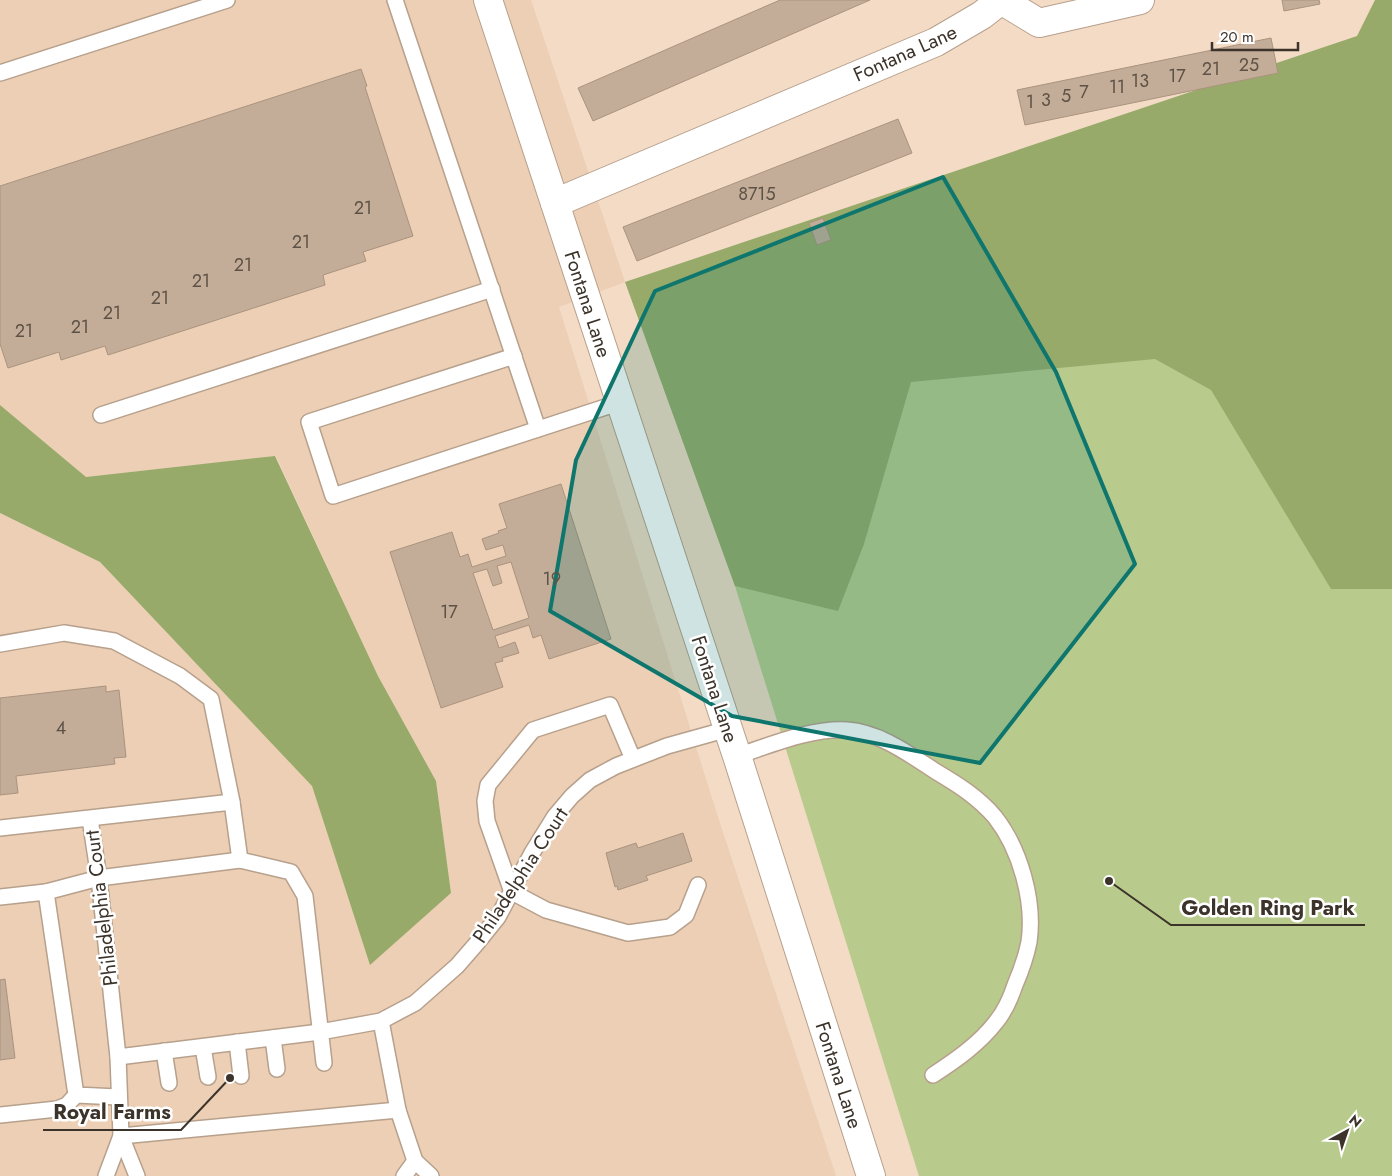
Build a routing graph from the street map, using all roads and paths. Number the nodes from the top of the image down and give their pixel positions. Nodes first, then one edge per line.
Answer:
1 (227, 0) edge
2 (395, 0) edge
3 (488, 0) edge
4 (1001, 0) edge
5 (1140, 0) edge
6 (0, 73) edge
7 (555, 203) junction
8 (492, 289) junction
9 (514, 356) junction
10 (620, 402) junction
11 (101, 414) dead end
12 (538, 429) junction
13 (0, 644) edge
14 (728, 729) junction
15 (737, 756) junction
16 (634, 759) junction
17 (232, 802) junction
18 (90, 819) junction
19 (0, 828) edge
20 (240, 860) junction
21 (99, 878) junction
22 (698, 885) dead end
23 (46, 892) junction
24 (512, 892) junction
25 (0, 897) edge
26 (381, 1021) junction
27 (320, 1032) junction
28 (273, 1038) junction
29 (236, 1042) junction
30 (204, 1046) junction
31 (164, 1052) junction
32 (118, 1057) junction
33 (324, 1063) dead end
34 (277, 1069) dead end
35 (933, 1075) dead end
36 (240, 1076) dead end
37 (208, 1078) dead end
38 (169, 1084) dead end
39 (76, 1095) junction
40 (118, 1097) junction
41 (398, 1110) junction
42 (0, 1115) edge
43 (121, 1136) junction
44 (415, 1161) junction
45 (106, 1176) edge
46 (137, 1176) edge
47 (404, 1176) edge
48 (432, 1176) edge
49 (871, 1176) edge

1 - 6 lane
2 - 8 lane
3 - 7 street, Fontana Lane
4 - 5 street
4 - 7 street, Fontana Lane
7 - 10 street, Fontana Lane
8 - 9 lane
8 - 11 lane
9 - 12 lane
9 - 12 lane
10 - 12 lane
10 - 14 street, Fontana Lane
13 - 17 lane
14 - 15 street, Fontana Lane
14 - 16 lane, Philadelphia Court
15 - 35 lane
15 - 49 street, Fontana Lane
16 - 24 lane, Philadelphia Court
16 - 24 lane
17 - 18 lane
17 - 20 lane
18 - 19 lane, Philadelphia Court
18 - 21 lane, Philadelphia Court
20 - 21 lane
20 - 27 lane
21 - 23 lane
21 - 32 lane, Philadelphia Court
22 - 24 lane
23 - 25 lane
23 - 39 lane
24 - 26 lane, Philadelphia Court
26 - 27 lane, Philadelphia Court
26 - 41 lane
27 - 28 lane, Philadelphia Court
27 - 33 lane
28 - 29 lane, Philadelphia Court
28 - 34 lane
29 - 30 lane, Philadelphia Court
29 - 36 lane
30 - 31 lane, Philadelphia Court
30 - 37 lane
31 - 32 lane, Philadelphia Court
31 - 38 lane
32 - 40 lane, Philadelphia Court
39 - 40 lane
39 - 42 lane
40 - 43 lane, Philadelphia Court
41 - 43 lane
41 - 44 lane
43 - 45 lane
43 - 46 lane
44 - 47 lane
44 - 48 lane

